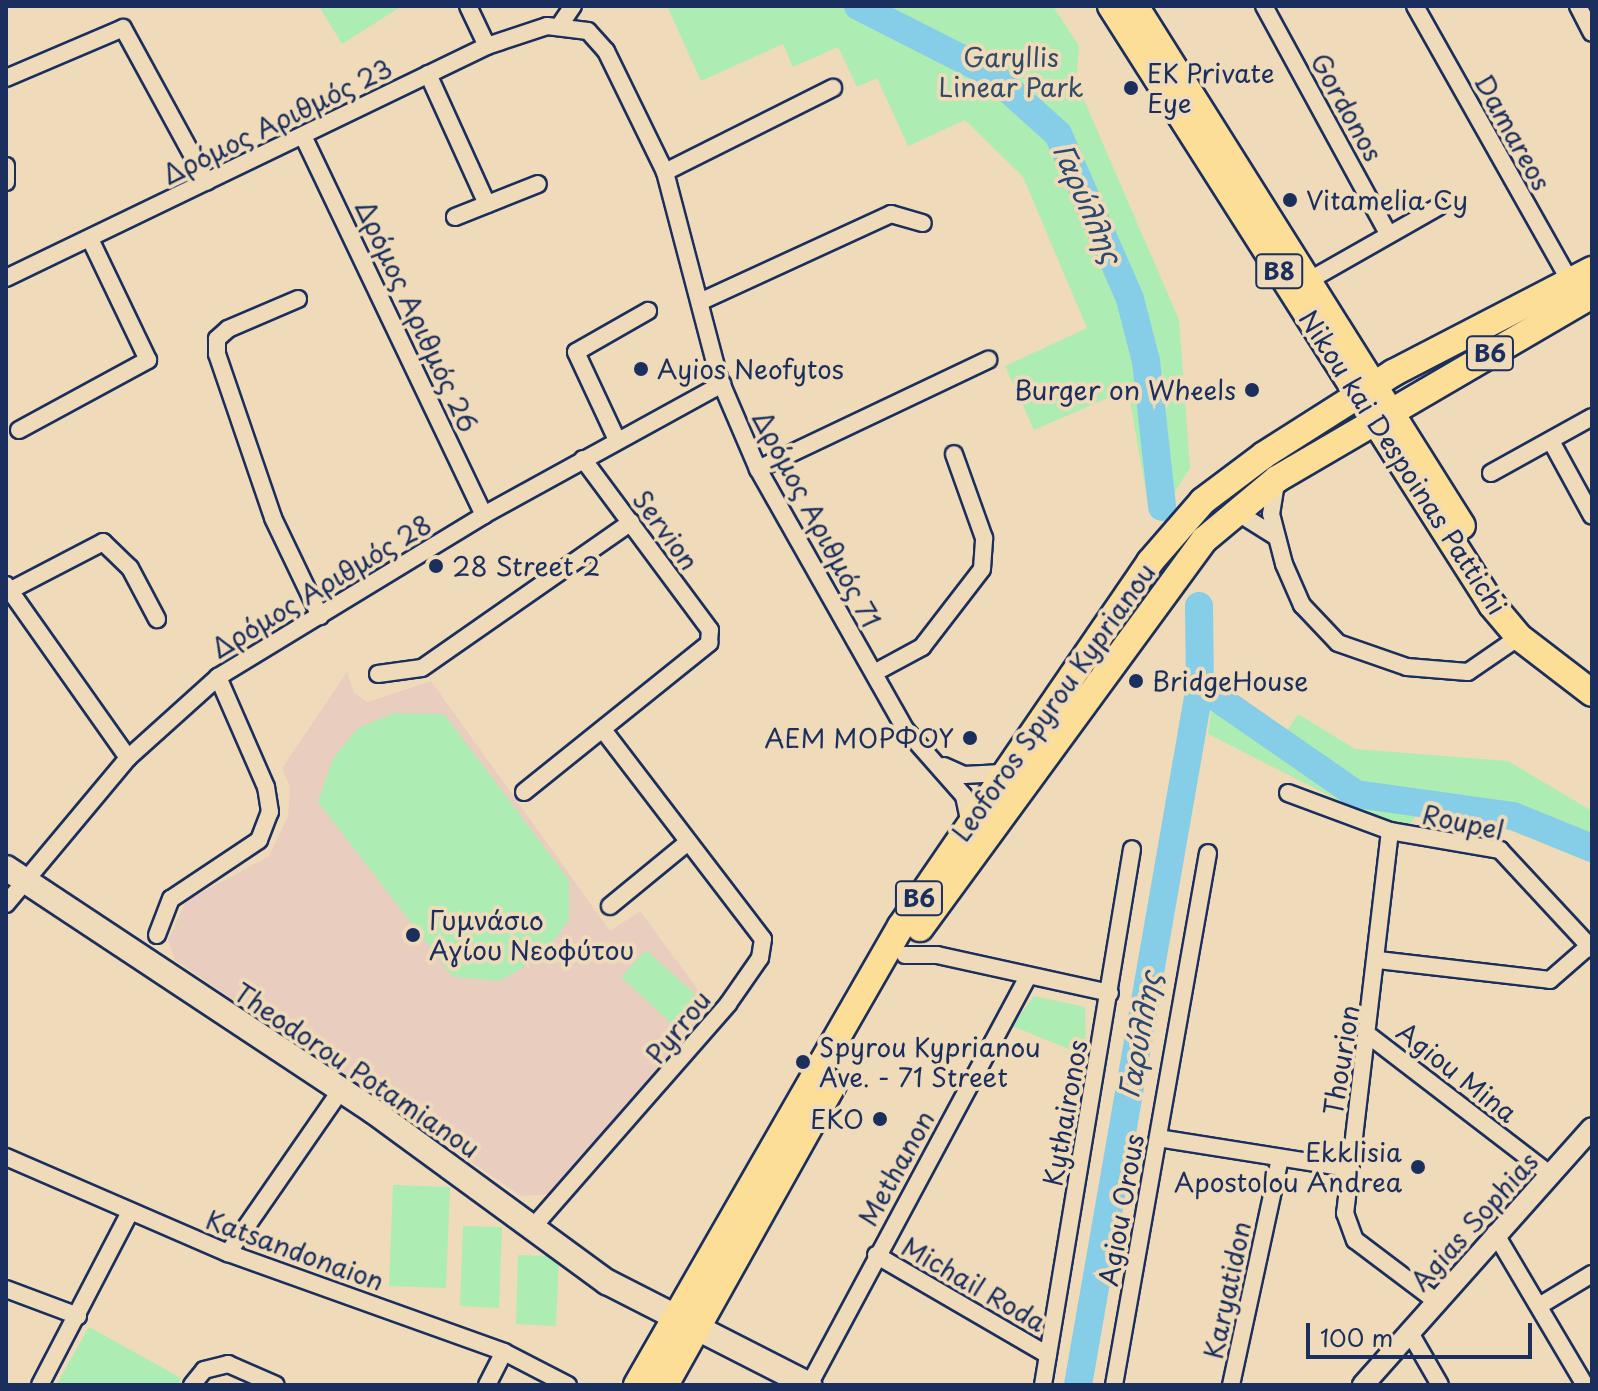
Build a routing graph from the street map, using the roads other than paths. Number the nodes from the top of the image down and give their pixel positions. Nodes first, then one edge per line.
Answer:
1 (468, 6) edge
2 (573, 6) edge
3 (1111, 6) edge
4 (1135, 6) edge
5 (1264, 6) edge
6 (1415, 6) edge
7 (1578, 6) edge
8 (567, 25) junction
9 (1592, 33) edge
10 (487, 46) junction
11 (428, 74) junction
12 (6, 78) edge
13 (833, 88) dead end
14 (304, 138) junction
15 (6, 166) edge
16 (665, 172) junction
17 (6, 182) edge
18 (207, 182) junction
19 (538, 184) dead end
20 (487, 204) junction
21 (1438, 207) dead end
22 (455, 217) dead end
23 (923, 223) dead end
24 (1387, 232) junction
25 (90, 239) junction
26 (6, 278) edge
27 (1308, 281) junction
28 (1585, 282) edge
29 (298, 299) dead end
30 (704, 300) junction
31 (648, 311) dead end
32 (988, 360) dead end
33 (722, 384) junction
34 (1365, 390) junction
35 (1380, 415) junction
36 (1592, 417) edge
37 (19, 430) dead end
38 (617, 440) junction
39 (1551, 441) junction
40 (954, 454) dead end
41 (583, 459) junction
42 (758, 469) junction
43 (1491, 473) dead end
44 (1277, 479) junction
45 (1235, 511) junction
46 (484, 515) junction
47 (1592, 516) edge
48 (631, 522) junction
49 (1275, 536) junction
50 (7, 588) edge
51 (320, 616) junction
52 (157, 619) dead end
53 (1519, 637) junction
54 (874, 673) junction
55 (378, 674) dead end
56 (1592, 675) edge
57 (218, 677) junction
58 (1592, 693) edge
59 (603, 730) junction
60 (128, 758) junction
61 (935, 763) junction
62 (1002, 773) junction
63 (524, 792) dead end
64 (1288, 793) dead end
65 (969, 819) junction
66 (1390, 831) junction
67 (688, 842) junction
68 (1132, 849) dead end
69 (1208, 853) dead end
70 (14, 874) edge
71 (6, 904) edge
72 (610, 906) dead end
73 (921, 926) junction
74 (157, 935) dead end
75 (1591, 947) edge
76 (905, 955) junction
77 (937, 955) junction
78 (1378, 960) junction
79 (1028, 976) junction
80 (1110, 993) junction
81 (1371, 1037) junction
82 (341, 1090) junction
83 (1592, 1128) edge
84 (1158, 1138) junction
85 (6, 1157) edge
86 (1280, 1159) junction
87 (1348, 1168) junction
88 (1551, 1175) junction
89 (129, 1214) junction
90 (533, 1227) junction
91 (1495, 1233) junction
92 (228, 1253) junction
93 (876, 1255) junction
94 (1592, 1274) edge
95 (6, 1289) edge
96 (1436, 1301) junction
97 (1539, 1306) junction
98 (78, 1316) junction
99 (684, 1325) junction
100 (1409, 1331) junction
101 (504, 1352) junction
102 (1048, 1355) junction
103 (40, 1385) edge
104 (192, 1385) edge
105 (276, 1385) edge
106 (487, 1385) edge
107 (568, 1385) edge
108 (637, 1385) edge
109 (665, 1385) edge
110 (809, 1385) edge
111 (1043, 1385) edge
112 (1114, 1385) edge
113 (1231, 1385) edge
114 (1363, 1385) edge
115 (1440, 1385) edge
116 (1585, 1385) edge

1 - 10 street
2 - 8 street
3 - 34 main road, Nikou kai Despoinas Pattichi / B8
4 - 27 main road, Nikou kai Despoinas Pattichi / B8
5 - 24 street, Gordonos
6 - 28 street, Damareos
7 - 9 street
8 - 10 street, Δρόμος Αριθμός 23
8 - 16 street, Δρόμος Αριθμός 71
10 - 11 street, Δρόμος Αριθμός 23
11 - 14 street, Δρόμος Αριθμός 23
11 - 20 street
12 - 18 street
13 - 16 street
14 - 18 street, Δρόμος Αριθμός 23
14 - 46 street, Δρόμος Αριθμός 26
15 - 17 street
16 - 30 street, Δρόμος Αριθμός 71
18 - 25 street, Δρόμος Αριθμός 23
19 - 20 street
20 - 22 street
21 - 24 street
23 - 30 street
24 - 27 street
25 - 26 street, Δρόμος Αριθμός 23
25 - 37 street
27 - 34 main road, Nikou kai Despoinas Pattichi / B8
28 - 34 main road, Leoforos Spyrou Kyprianou / B6
28 - 35 main road, Leoforos Spyrou Kyprianou / B6
29 - 51 street
30 - 33 street, Δρόμος Αριθμός 71
31 - 38 street
32 - 42 street
33 - 38 street, Δρόμος Αριθμός 28
33 - 42 street, Δρόμος Αριθμός 71
34 - 35 main road, Nikou kai Despoinas Pattichi / B8
34 - 62 main road, Leoforos Spyrou Kyprianou / B6
35 - 44 main road, Leoforos Spyrou Kyprianou / B6
35 - 53 main road, Nikou kai Despoinas Pattichi / B8
35 - 56 main road, Nikou kai Despoinas Pattichi / B8
36 - 39 street
38 - 41 street, Δρόμος Αριθμός 28
39 - 43 street
39 - 47 street
40 - 54 street
41 - 46 street, Δρόμος Αριθμός 28
41 - 48 street, Servion
42 - 54 street, Δρόμος Αριθμός 71
44 - 45 main road, Leoforos Spyrou Kyprianou / B6
44 - 49 street
45 - 49 street
45 - 73 main road, Leoforos Spyrou Kyprianou / B6
46 - 51 street, Δρόμος Αριθμός 28
48 - 55 street
48 - 59 street, Servion
49 - 53 street
50 - 52 street
50 - 60 street
51 - 57 street, Δρόμος Αριθμός 28
53 - 58 main road, Nikou kai Despoinas Pattichi
54 - 61 street, Δρόμος Αριθμός 71
57 - 60 street, Δρόμος Αριθμός 28
57 - 74 street
59 - 63 street
59 - 67 street, Pyrrou
60 - 70 street, Δρόμος Αριθμός 28
61 - 62 street
61 - 65 street, Δρόμος Αριθμός 71
62 - 65 main road, Leoforos Spyrou Kyprianou / B6
64 - 66 street, Roupel
65 - 99 main road, Leoforos Spyrou Kyprianou / B6
66 - 75 street, Roupel
66 - 78 street, Thourion
67 - 72 street
67 - 90 street, Pyrrou
68 - 80 street, Kythaironos
69 - 84 street, Agiou Orous
70 - 71 street, Δρόμος Αριθμός 28
70 - 82 main road, Theodorou Potamianou
73 - 76 main road, Leoforos Spyrou Kyprianou / B6
73 - 77 street
75 - 78 street
76 - 77 street
76 - 99 main road, Leoforos Spyrou Kyprianou / B6
77 - 79 street
78 - 81 street, Thourion
79 - 80 street
79 - 93 street, Methanon
80 - 102 street, Kythaironos
81 - 87 street, Thourion
81 - 88 street, Agiou Mina
82 - 90 main road, Theodorou Potamianou
82 - 92 street
83 - 88 street, Agias Sophias
84 - 86 street
84 - 112 street, Agiou Orous
85 - 89 street, Katsandonaion
86 - 87 street
86 - 113 street, Karyatidon
87 - 96 street, Thourion
88 - 91 street, Agias Sophias
89 - 92 street, Katsandonaion
89 - 98 street
90 - 99 main road, Theodorou Potamianou
91 - 96 street, Agias Sophias
91 - 97 street
92 - 101 street, Katsandonaion
93 - 102 street, Michail Roda
93 - 110 street, Methanon
94 - 97 street
95 - 98 street
96 - 100 street, Agias Sophias
97 - 116 street
98 - 103 street
99 - 108 main road, Leoforos Spyrou Kyprianou / B6
99 - 109 main road, Leoforos Spyrou Kyprianou / B6
99 - 110 main road, Theodorou Potamianou
100 - 114 street, Agias Sophias
100 - 115 street
101 - 106 street
101 - 107 street, Katsandonaion
102 - 111 street, Kythaironos
104 - 105 street

